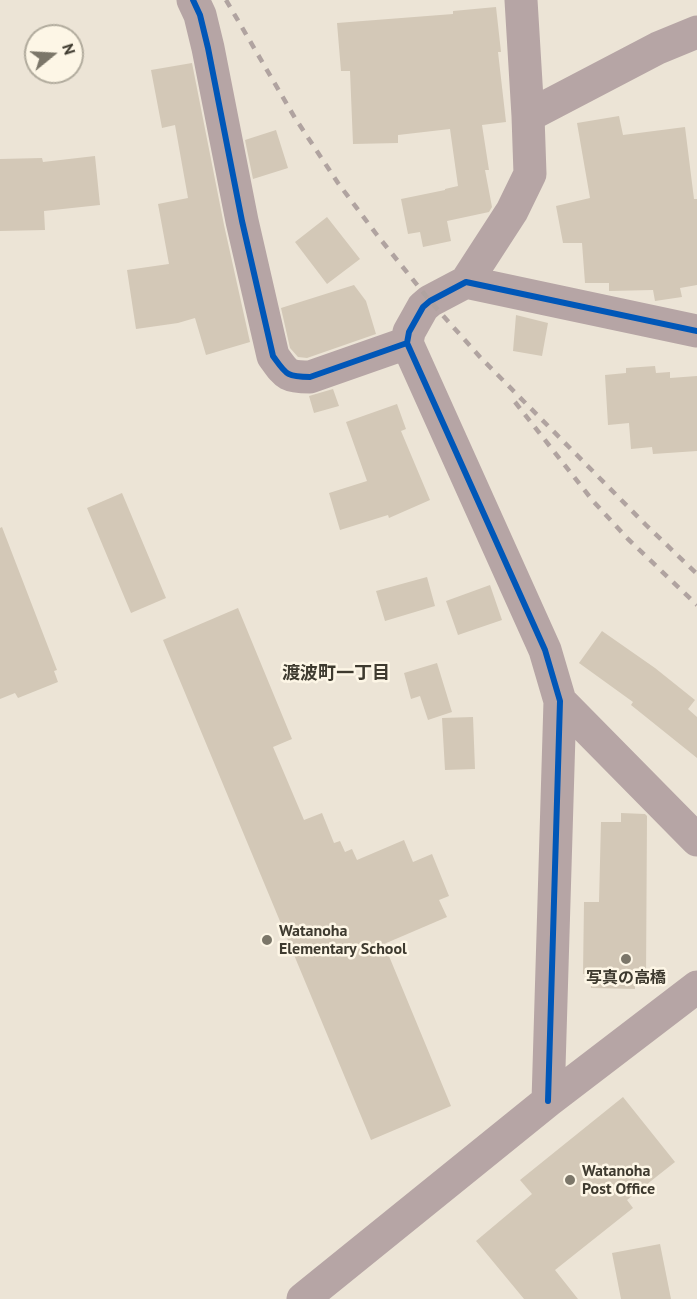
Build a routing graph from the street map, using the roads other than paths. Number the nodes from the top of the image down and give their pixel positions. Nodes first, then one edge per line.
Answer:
1 (193, 0) edge
2 (521, 0) edge
3 (697, 32) edge
4 (528, 116) junction
5 (466, 282) junction
6 (697, 331) edge
7 (407, 343) junction
8 (560, 701) junction
9 (697, 840) edge
10 (697, 987) edge
11 (548, 1101) junction
12 (303, 1299) edge

1 - 7 street
2 - 4 street
3 - 4 street
4 - 5 street
5 - 6 street
5 - 7 street
7 - 8 street
8 - 9 street
8 - 11 street
10 - 11 street
11 - 12 street

